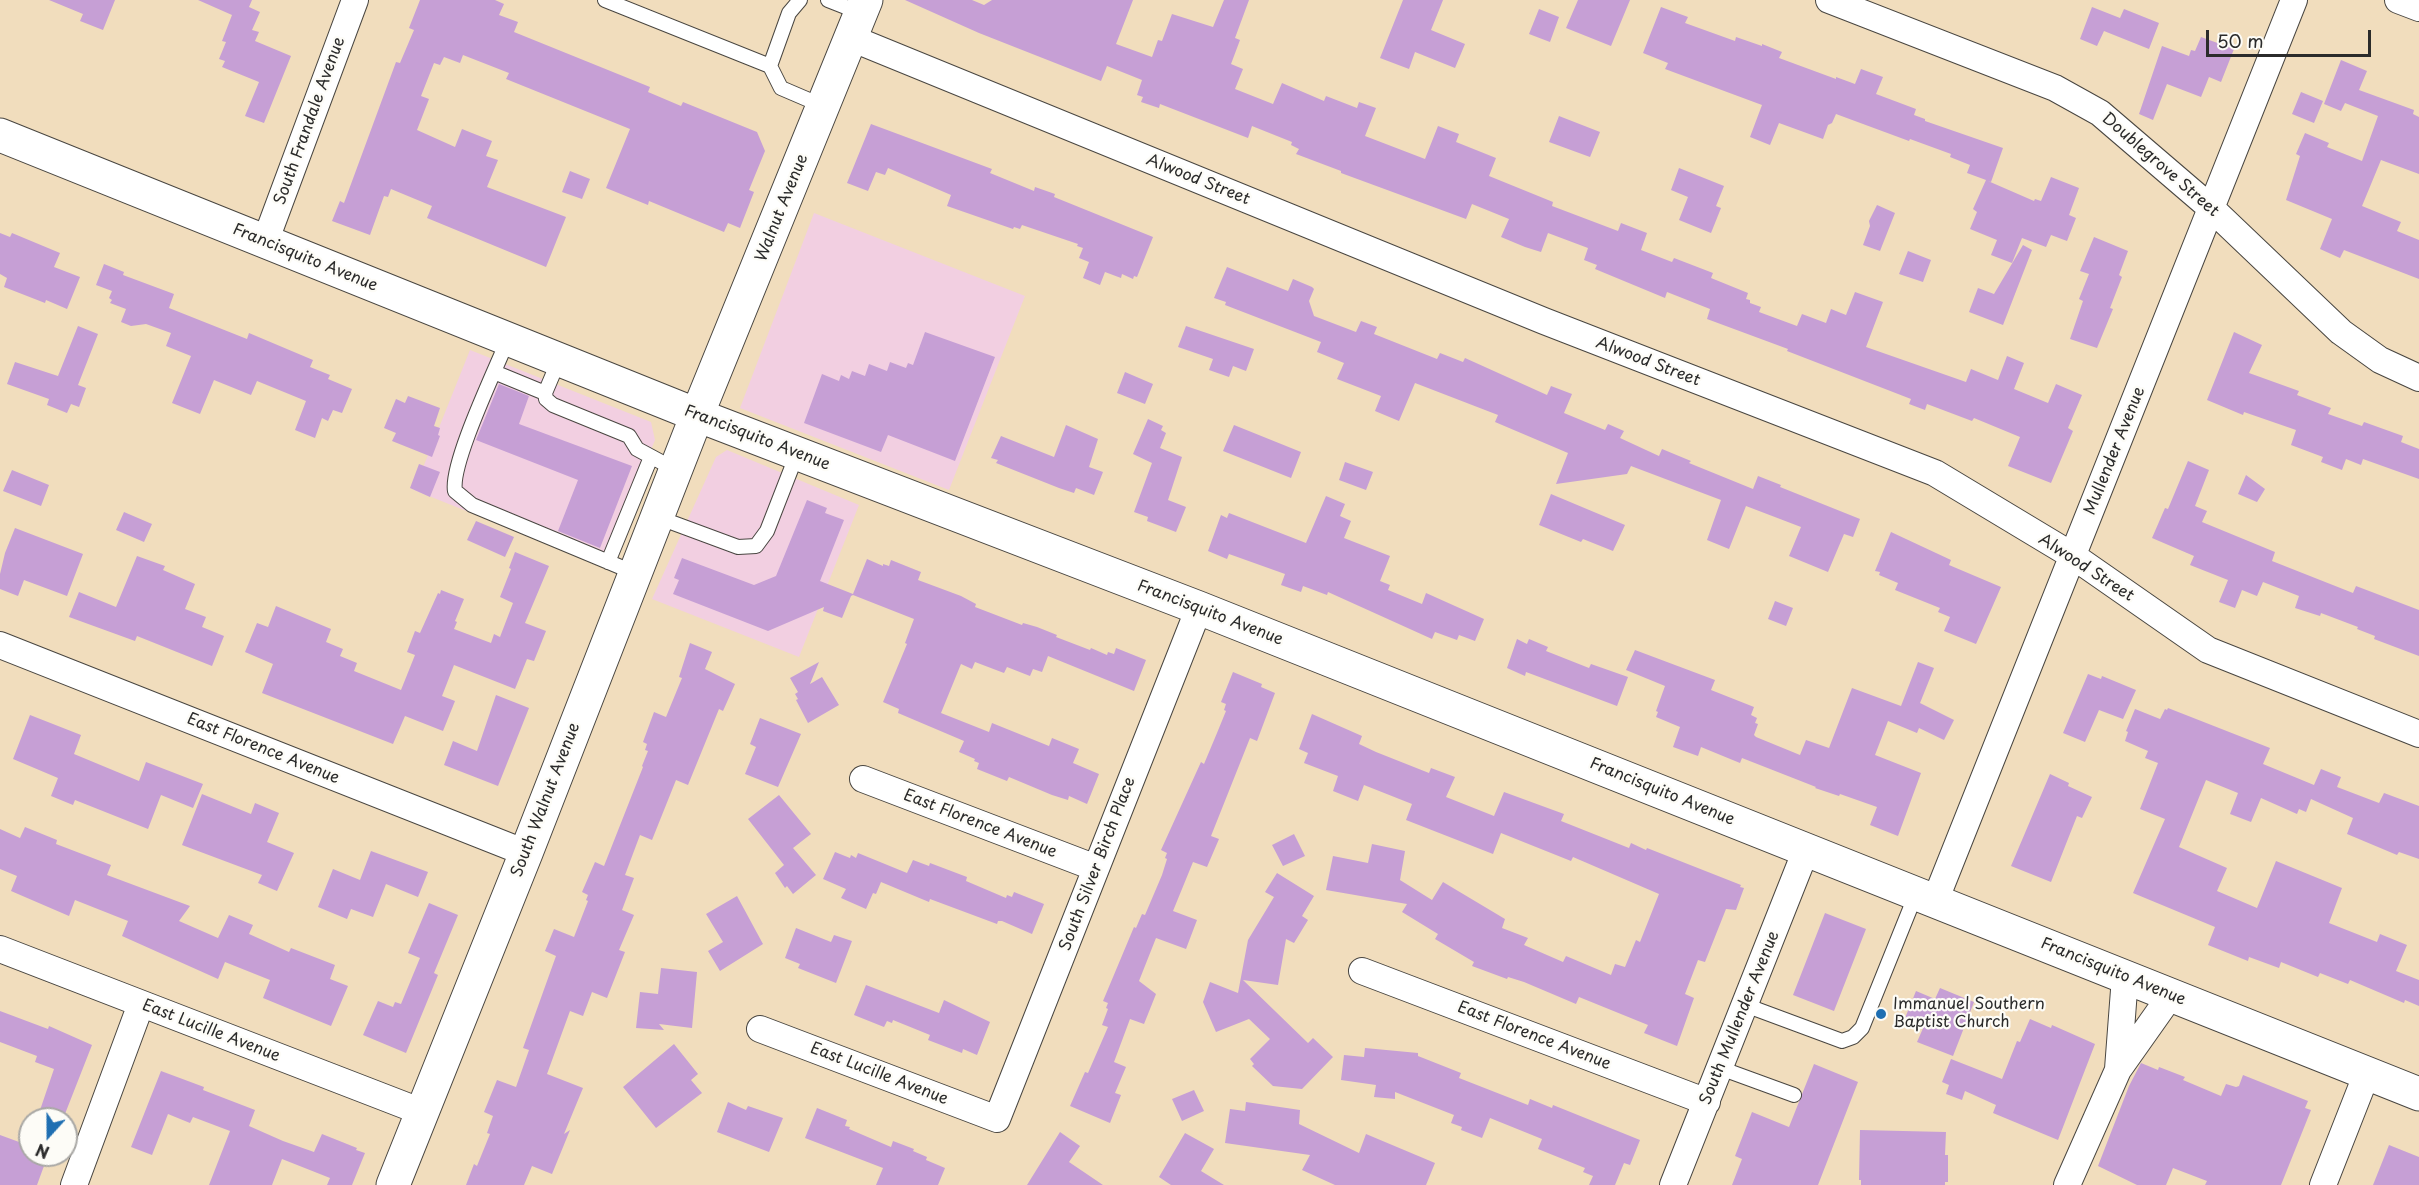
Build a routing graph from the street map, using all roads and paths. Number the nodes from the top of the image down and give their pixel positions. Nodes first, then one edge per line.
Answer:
1 (355, 0) edge
2 (605, 0) edge
3 (800, 0) edge
4 (828, 0) edge
5 (1829, 0) edge
6 (2294, 0) edge
7 (2398, 0) edge
8 (2419, 8) edge
9 (860, 17) edge
10 (770, 66) junction
11 (824, 106) junction
12 (0, 135) edge
13 (2212, 209) junction
14 (265, 242) junction
15 (508, 339) junction
16 (559, 359) junction
17 (494, 372) junction
18 (2419, 378) edge
19 (545, 393) junction
20 (697, 415) junction
21 (797, 453) junction
22 (663, 463) junction
23 (657, 517) junction
24 (2073, 556) junction
25 (622, 568) junction
26 (1199, 608) junction
27 (0, 645) edge
28 (2419, 734) edge
29 (863, 779) dead end
30 (1806, 850) junction
31 (526, 853) junction
32 (1096, 868) junction
33 (1926, 897) junction
34 (0, 949) edge
35 (1362, 971) dead end
36 (2125, 976) junction
37 (2171, 995) junction
38 (141, 1004) junction
39 (1745, 1005) junction
40 (760, 1029) dead end
41 (1720, 1068) junction
42 (2118, 1070) junction
43 (2367, 1073) junction
44 (2419, 1094) edge
45 (1794, 1095) dead end
46 (1707, 1102) junction
47 (422, 1112) junction
48 (998, 1119) joint
49 (74, 1185) edge
50 (393, 1185) edge
51 (1672, 1185) edge
52 (2067, 1185) edge
53 (2323, 1185) edge

1 - 14 street, South Frandale Avenue
2 - 10 lane
3 - 10 lane
4 - 9 lane
5 - 13 street, Doublegrove Street
6 - 13 street, Mullender Avenue
7 - 8 street
9 - 11 street, Walnut Avenue
9 - 24 street, Alwood Street
10 - 11 lane
11 - 20 street, Walnut Avenue
12 - 14 street, Francisquito Avenue
13 - 18 street, Doublegrove Street
13 - 24 street, Mullender Avenue
14 - 15 street, Francisquito Avenue
15 - 16 street, Francisquito Avenue
15 - 17 lane
16 - 19 lane
16 - 20 street, Francisquito Avenue
17 - 19 lane
17 - 25 lane
19 - 22 lane
20 - 21 street, Francisquito Avenue
20 - 22 street, South Walnut Avenue
21 - 23 lane
21 - 26 street, Francisquito Avenue
22 - 23 street, South Walnut Avenue
22 - 25 lane
23 - 25 street, South Walnut Avenue
24 - 28 street, Alwood Street
24 - 33 street, Mullender Avenue
25 - 31 street, South Walnut Avenue
26 - 30 street, Francisquito Avenue
26 - 32 street, South Silver Birch Place
27 - 31 street, East Florence Avenue
29 - 32 street, East Florence Avenue
30 - 33 street, Francisquito Avenue
30 - 39 street, South Mullender Avenue
31 - 47 street, South Walnut Avenue
32 - 48 street, South Silver Birch Place
33 - 36 street, Francisquito Avenue
33 - 39 lane
34 - 38 street, East Lucille Avenue
35 - 46 street, East Florence Avenue
36 - 37 street, Francisquito Avenue
36 - 42 street
37 - 42 street
37 - 43 street, Francisquito Avenue
38 - 47 street, East Lucille Avenue
38 - 49 street
39 - 41 street, South Mullender Avenue
40 - 48 street, East Lucille Avenue
41 - 45 lane
41 - 46 street, South Mullender Avenue
42 - 52 street
43 - 44 street, Francisquito Avenue
43 - 53 street
46 - 51 street, South Mullender Avenue
47 - 50 street, South Walnut Avenue

